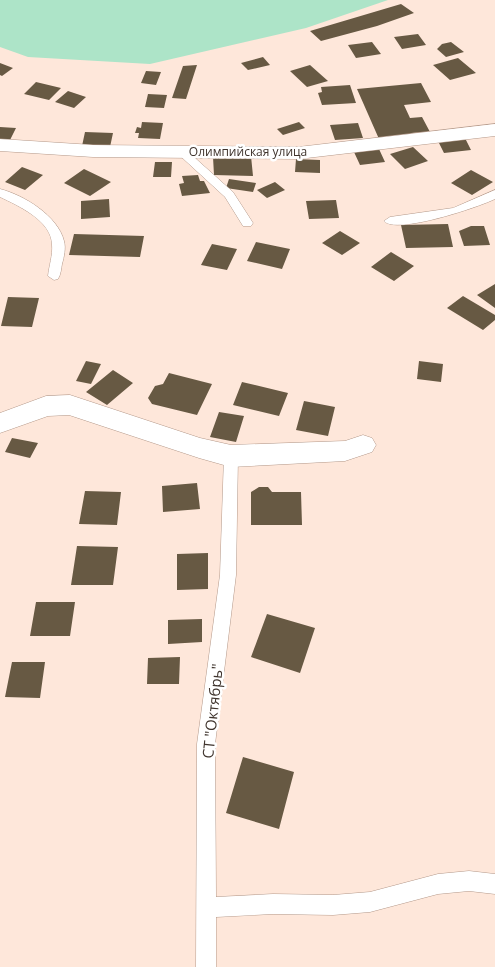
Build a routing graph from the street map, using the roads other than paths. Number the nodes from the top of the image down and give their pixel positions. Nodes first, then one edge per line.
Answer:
1 (495, 130) edge
2 (0, 145) edge
3 (181, 151) junction
4 (0, 193) edge
5 (495, 194) edge
6 (390, 221) dead end
7 (247, 223) dead end
8 (54, 276) dead end
9 (10, 419) edge
10 (363, 445) dead end
11 (231, 456) junction
12 (495, 884) edge
13 (207, 908) junction
14 (206, 967) edge

1 - 3 street, Олимпийская улица
2 - 3 street, Олимпийская улица
3 - 7 lane
4 - 8 lane
5 - 6 lane
9 - 11 street
10 - 11 street
11 - 13 lane, СТ "Октябрь"
12 - 13 lane
13 - 14 lane, СТ "Октябрь"

